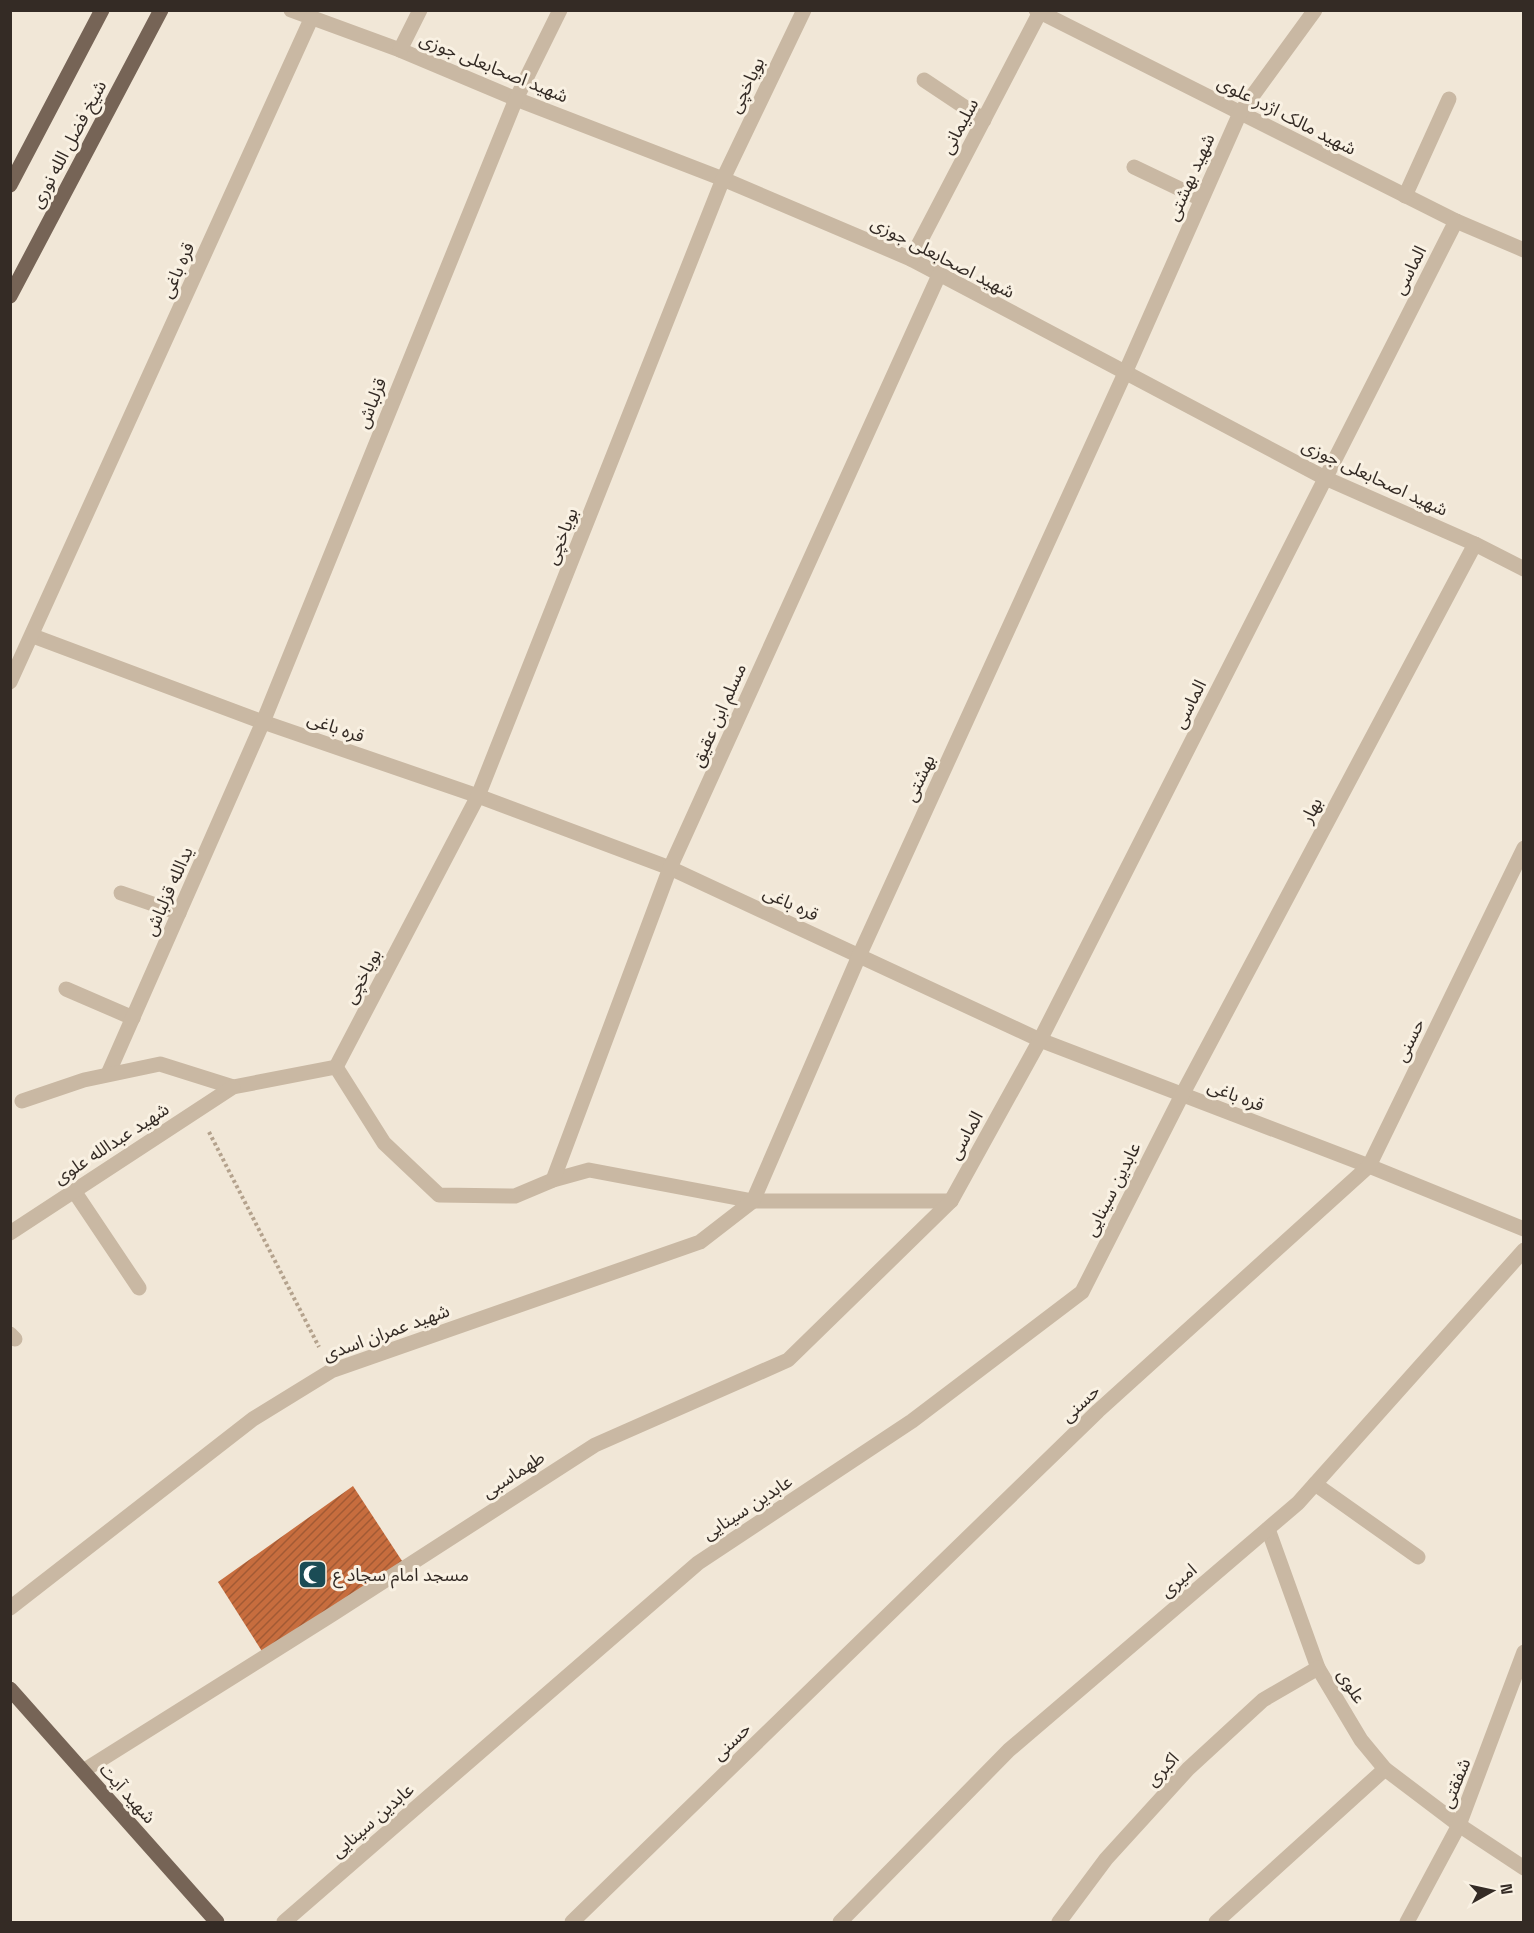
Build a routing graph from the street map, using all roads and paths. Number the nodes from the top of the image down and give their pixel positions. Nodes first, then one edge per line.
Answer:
1 (102, 10) edge
2 (161, 10) edge
3 (291, 10) edge
4 (420, 10) edge
5 (560, 10) edge
6 (804, 10) edge
7 (1316, 10) edge
8 (1039, 11) edge
9 (312, 17) junction
10 (400, 50) junction
11 (924, 80) dead end
12 (516, 99) junction
13 (1449, 99) dead end
14 (1240, 113) junction
15 (984, 120) junction
16 (1134, 167) dead end
17 (723, 178) junction
18 (10, 185) edge
19 (1405, 196) junction
20 (1201, 199) junction
21 (1456, 221) junction
22 (1524, 250) edge
23 (911, 259) junction
24 (939, 275) junction
25 (10, 296) edge
26 (1125, 373) junction
27 (1325, 478) junction
28 (1475, 544) junction
29 (1524, 569) edge
30 (33, 636) junction
31 (10, 682) edge
32 (263, 722) junction
33 (478, 796) junction
34 (1524, 848) edge
35 (670, 868) junction
36 (121, 893) dead end
37 (179, 914) junction
38 (859, 956) junction
39 (66, 989) dead end
40 (133, 1018) junction
41 (1040, 1040) junction
42 (336, 1067) junction
43 (108, 1074) junction
44 (233, 1087) junction
45 (1182, 1095) junction
46 (22, 1101) dead end
47 (198, 1110) junction
48 (1369, 1166) junction
49 (553, 1180) junction
50 (74, 1191) junction
51 (951, 1201) junction
52 (753, 1202) junction
53 (1524, 1229) edge
54 (10, 1233) edge
55 (1524, 1250) edge
56 (139, 1288) dead end
57 (331, 1371) junction
58 (1315, 1484) junction
59 (1268, 1528) junction
60 (1418, 1557) dead end
61 (10, 1608) edge
62 (1524, 1652) edge
63 (1318, 1668) junction
64 (10, 1689) edge
65 (1385, 1769) junction
66 (83, 1771) junction
67 (1459, 1826) junction
68 (1524, 1868) edge
69 (217, 1923) edge
70 (284, 1923) edge
71 (572, 1923) edge
72 (840, 1923) edge
73 (1059, 1923) edge
74 (1216, 1923) edge
75 (1407, 1923) edge

1 - 18 main road, شیخ فضل الله نوری
2 - 25 main road, شیخ فضل الله نوری
3 - 9 street, شهید اصحابعلی جوزی
4 - 10 street
5 - 12 street, قزلباش
6 - 17 street, بویاخچی
7 - 14 street, شهید بهشتی
8 - 14 street, شهید مالک اژدر علوی
8 - 15 street, سلیمانی
9 - 10 street, شهید اصحابعلی جوزی
9 - 30 street, قره باغی
10 - 12 street, شهید اصحابعلی جوزی
11 - 15 street
12 - 17 street, شهید اصحابعلی جوزی
12 - 32 street, قزلباش
13 - 19 street
14 - 19 street, شهید مالک اژدر علوی
14 - 20 street, شهید بهشتی
15 - 23 street, سلیمانی
16 - 20 street
17 - 23 street, شهید اصحابعلی جوزی
17 - 33 street, بویاخچی
19 - 21 street, شهید مالک اژدر علوی
20 - 26 street, شهید بهشتی
21 - 22 street, شهید مالک اژدر علوی
21 - 27 street, الماسی
23 - 24 street, شهید اصحابعلی جوزی
24 - 26 street, شهید اصحابعلی جوزی
24 - 35 street, مسلم ابن عقیق
26 - 27 street, شهید اصحابعلی جوزی
26 - 38 street, بهشتی
27 - 28 street, شهید اصحابعلی جوزی
27 - 41 street, الماسی
28 - 29 street, شهید اصحابعلی جوزی
28 - 45 street, بهار
30 - 31 street, قره باغی
30 - 32 street, قره باغی
32 - 33 street, قره باغی
32 - 37 street, یدالله قزلباش
33 - 35 street, قره باغی
33 - 42 street, بویاخچی
34 - 48 street, حسنی
35 - 38 street, قره باغی
35 - 49 street, مسلم ابن عقیق
36 - 37 street
37 - 40 street, یدالله قزلباش
38 - 41 street, قره باغی
38 - 52 street, بهشتی
39 - 40 street
40 - 43 street, یدالله قزلباش
41 - 45 street, قره باغی
41 - 51 street, الماسی
42 - 44 street
42 - 49 street
43 - 44 street
43 - 46 street
44 - 47 street, شهید عبدالله علوی
45 - 48 street, قره باغی
45 - 70 street, عابدین سینایی
47 - 50 street, شهید عبدالله علوی
47 - 57 path
48 - 53 street, قره باغی
48 - 71 street, حسنی
49 - 52 street
50 - 54 street, شهید عبدالله علوی
50 - 56 street
51 - 52 street
51 - 66 street, طهماسبی
52 - 57 street, شهید عمران اسدی
55 - 58 street, امیری
57 - 61 street, شهید عمران اسدی
58 - 59 street, امیری
58 - 60 street
59 - 63 street, علوی
59 - 72 street, امیری
62 - 67 street, شفقتی
63 - 65 street, علوی
63 - 73 street, اکبری
64 - 66 main road, شهید آیت
65 - 67 street, علوی
65 - 74 street
66 - 69 main road, شهید آیت
67 - 68 street, علوی
67 - 75 street, شفقتی

